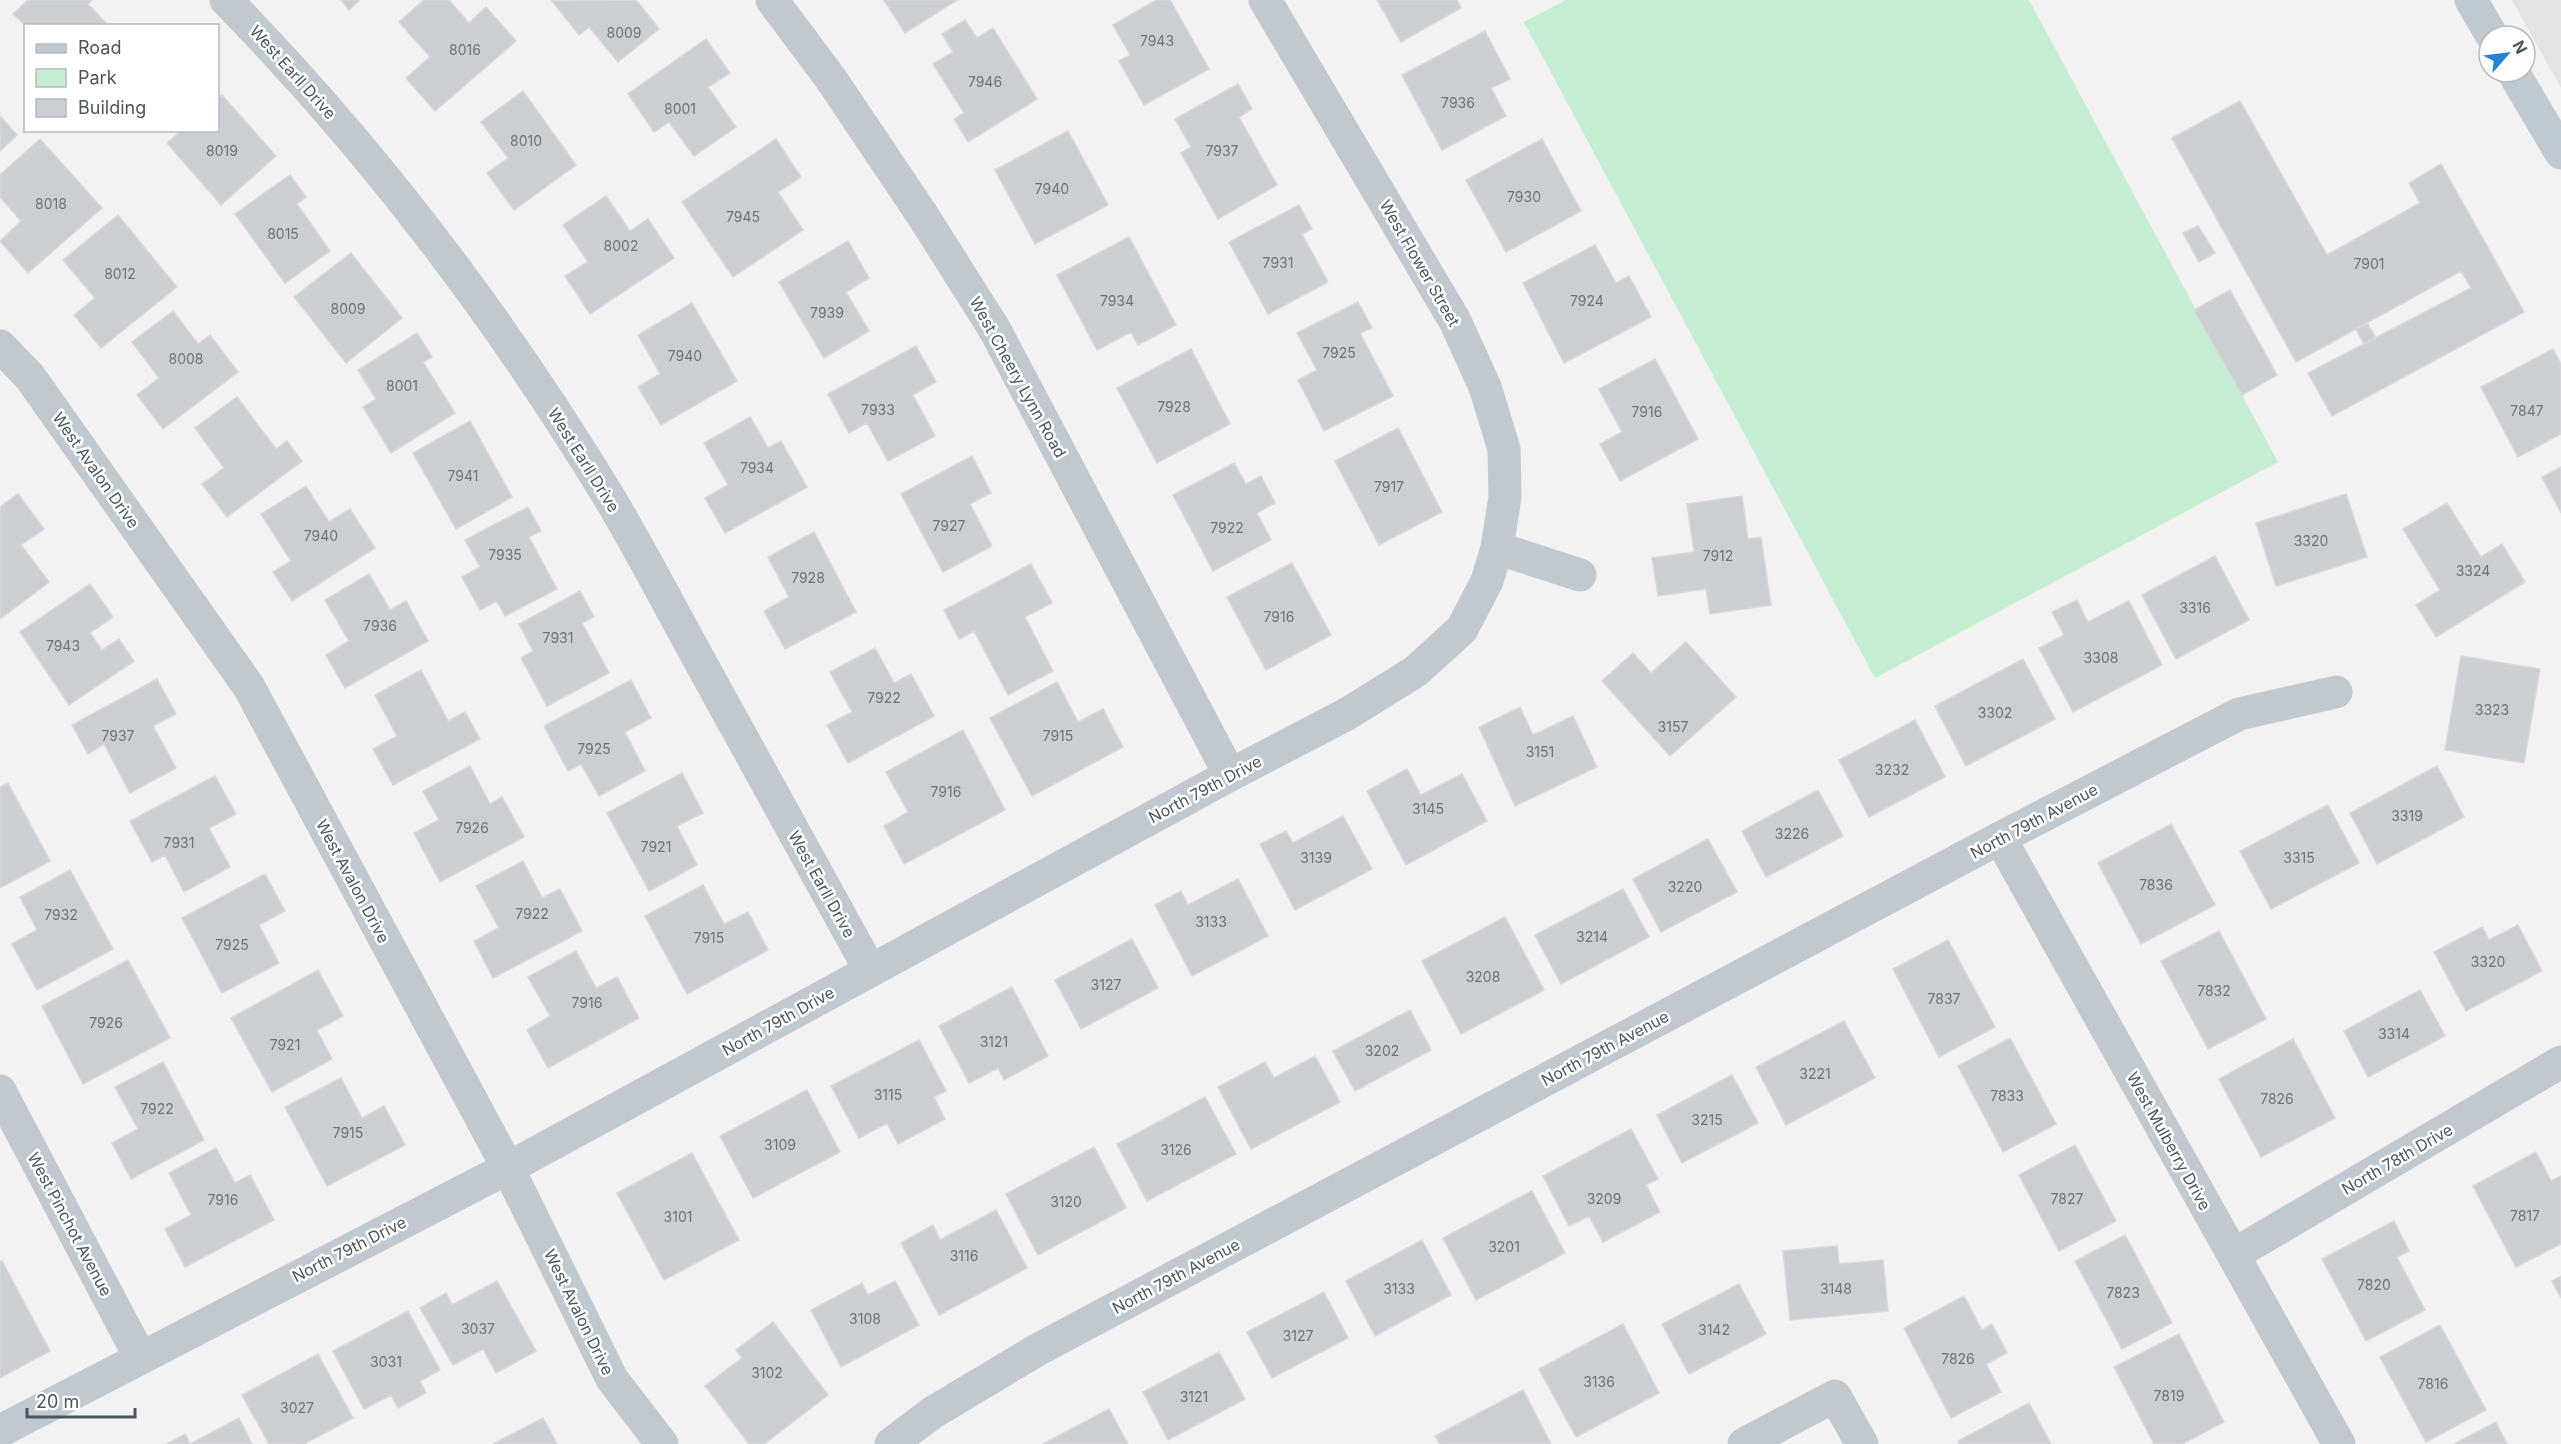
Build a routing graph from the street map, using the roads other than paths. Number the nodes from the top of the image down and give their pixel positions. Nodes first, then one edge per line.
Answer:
1 (226, 0) edge
2 (772, 0) edge
3 (1266, 0) edge
4 (2471, 0) edge
5 (2485, 24) edge
6 (2520, 84) edge
7 (2561, 153) edge
8 (0, 346) edge
9 (1497, 548) junction
10 (1580, 575) dead end
11 (2336, 692) dead end
12 (1230, 775) junction
13 (2000, 838) junction
14 (870, 970) junction
15 (2561, 1062) edge
16 (0, 1091) edge
17 (508, 1168) junction
18 (2233, 1255) junction
19 (140, 1357) junction
20 (0, 1431) edge
21 (662, 1444) edge
22 (891, 1444) edge
23 (1744, 1444) edge
24 (1862, 1444) edge
25 (2339, 1444) edge

1 - 14 street, West Earll Drive
2 - 12 street, West Cheery Lynn Road
3 - 9 street, West Flower Street
4 - 5 street
6 - 7 street
8 - 17 street, West Avalon Drive
9 - 10 street
9 - 12 street, North 79th Drive
11 - 13 street, North 79th Avenue
12 - 14 street, North 79th Drive
13 - 18 street, West Mulberry Drive
13 - 22 street, North 79th Avenue
14 - 17 street, North 79th Drive
15 - 18 street, North 78th Drive
16 - 19 street, West Pinchot Avenue
17 - 19 street, North 79th Drive
17 - 21 street, West Avalon Drive
18 - 25 street, West Mulberry Drive
19 - 20 street, North 79th Drive
23 - 24 street

